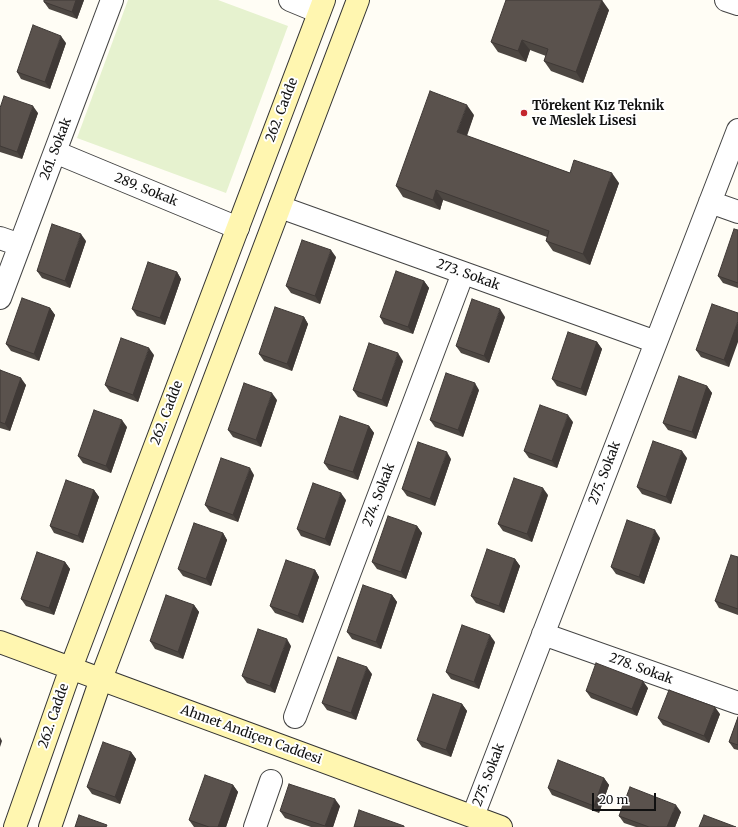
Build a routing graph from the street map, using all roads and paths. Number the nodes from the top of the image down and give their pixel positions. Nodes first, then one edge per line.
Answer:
1 (112, 0) edge
2 (290, 0) edge
3 (358, 0) edge
4 (726, 0) edge
5 (738, 4) edge
6 (322, 6) edge
7 (738, 130) edge
8 (55, 152) junction
9 (710, 202) junction
10 (280, 206) junction
11 (738, 212) edge
12 (238, 228) junction
13 (10, 242) edge
14 (464, 273) junction
15 (0, 298) edge
16 (656, 342) junction
17 (543, 634) junction
18 (0, 642) edge
19 (71, 668) junction
20 (101, 679) junction
21 (738, 702) edge
22 (295, 717) dead end
23 (271, 781) dead end
24 (25, 798) junction
25 (473, 816) junction
26 (53, 818) edge
27 (15, 827) edge
28 (255, 827) edge
29 (501, 827) edge

1 - 8 street, 261. Sokak
2 - 6 street
3 - 10 street
4 - 5 street
6 - 12 street, 262. Cadde
7 - 9 street, 275. Sokak
8 - 12 street, 289. Sokak
8 - 13 street, 261. Sokak
9 - 11 street
9 - 16 street, 275. Sokak
10 - 14 street, 273. Sokak
10 - 20 street
12 - 19 street, 262. Cadde
13 - 15 street, 261. Sokak
14 - 16 street, 273. Sokak
14 - 22 street, 274. Sokak
16 - 17 street, 275. Sokak
17 - 21 street, 278. Sokak
17 - 25 street, 275. Sokak
18 - 19 street, Ahmet Andiçen Caddesi
19 - 20 street, Ahmet Andiçen Caddesi
19 - 24 street, 262. Cadde
20 - 25 street, Ahmet Andiçen Caddesi
20 - 26 street
23 - 28 street
24 - 26 street
24 - 27 street, 262. Cadde
25 - 29 street, Ahmet Andiçen Caddesi

